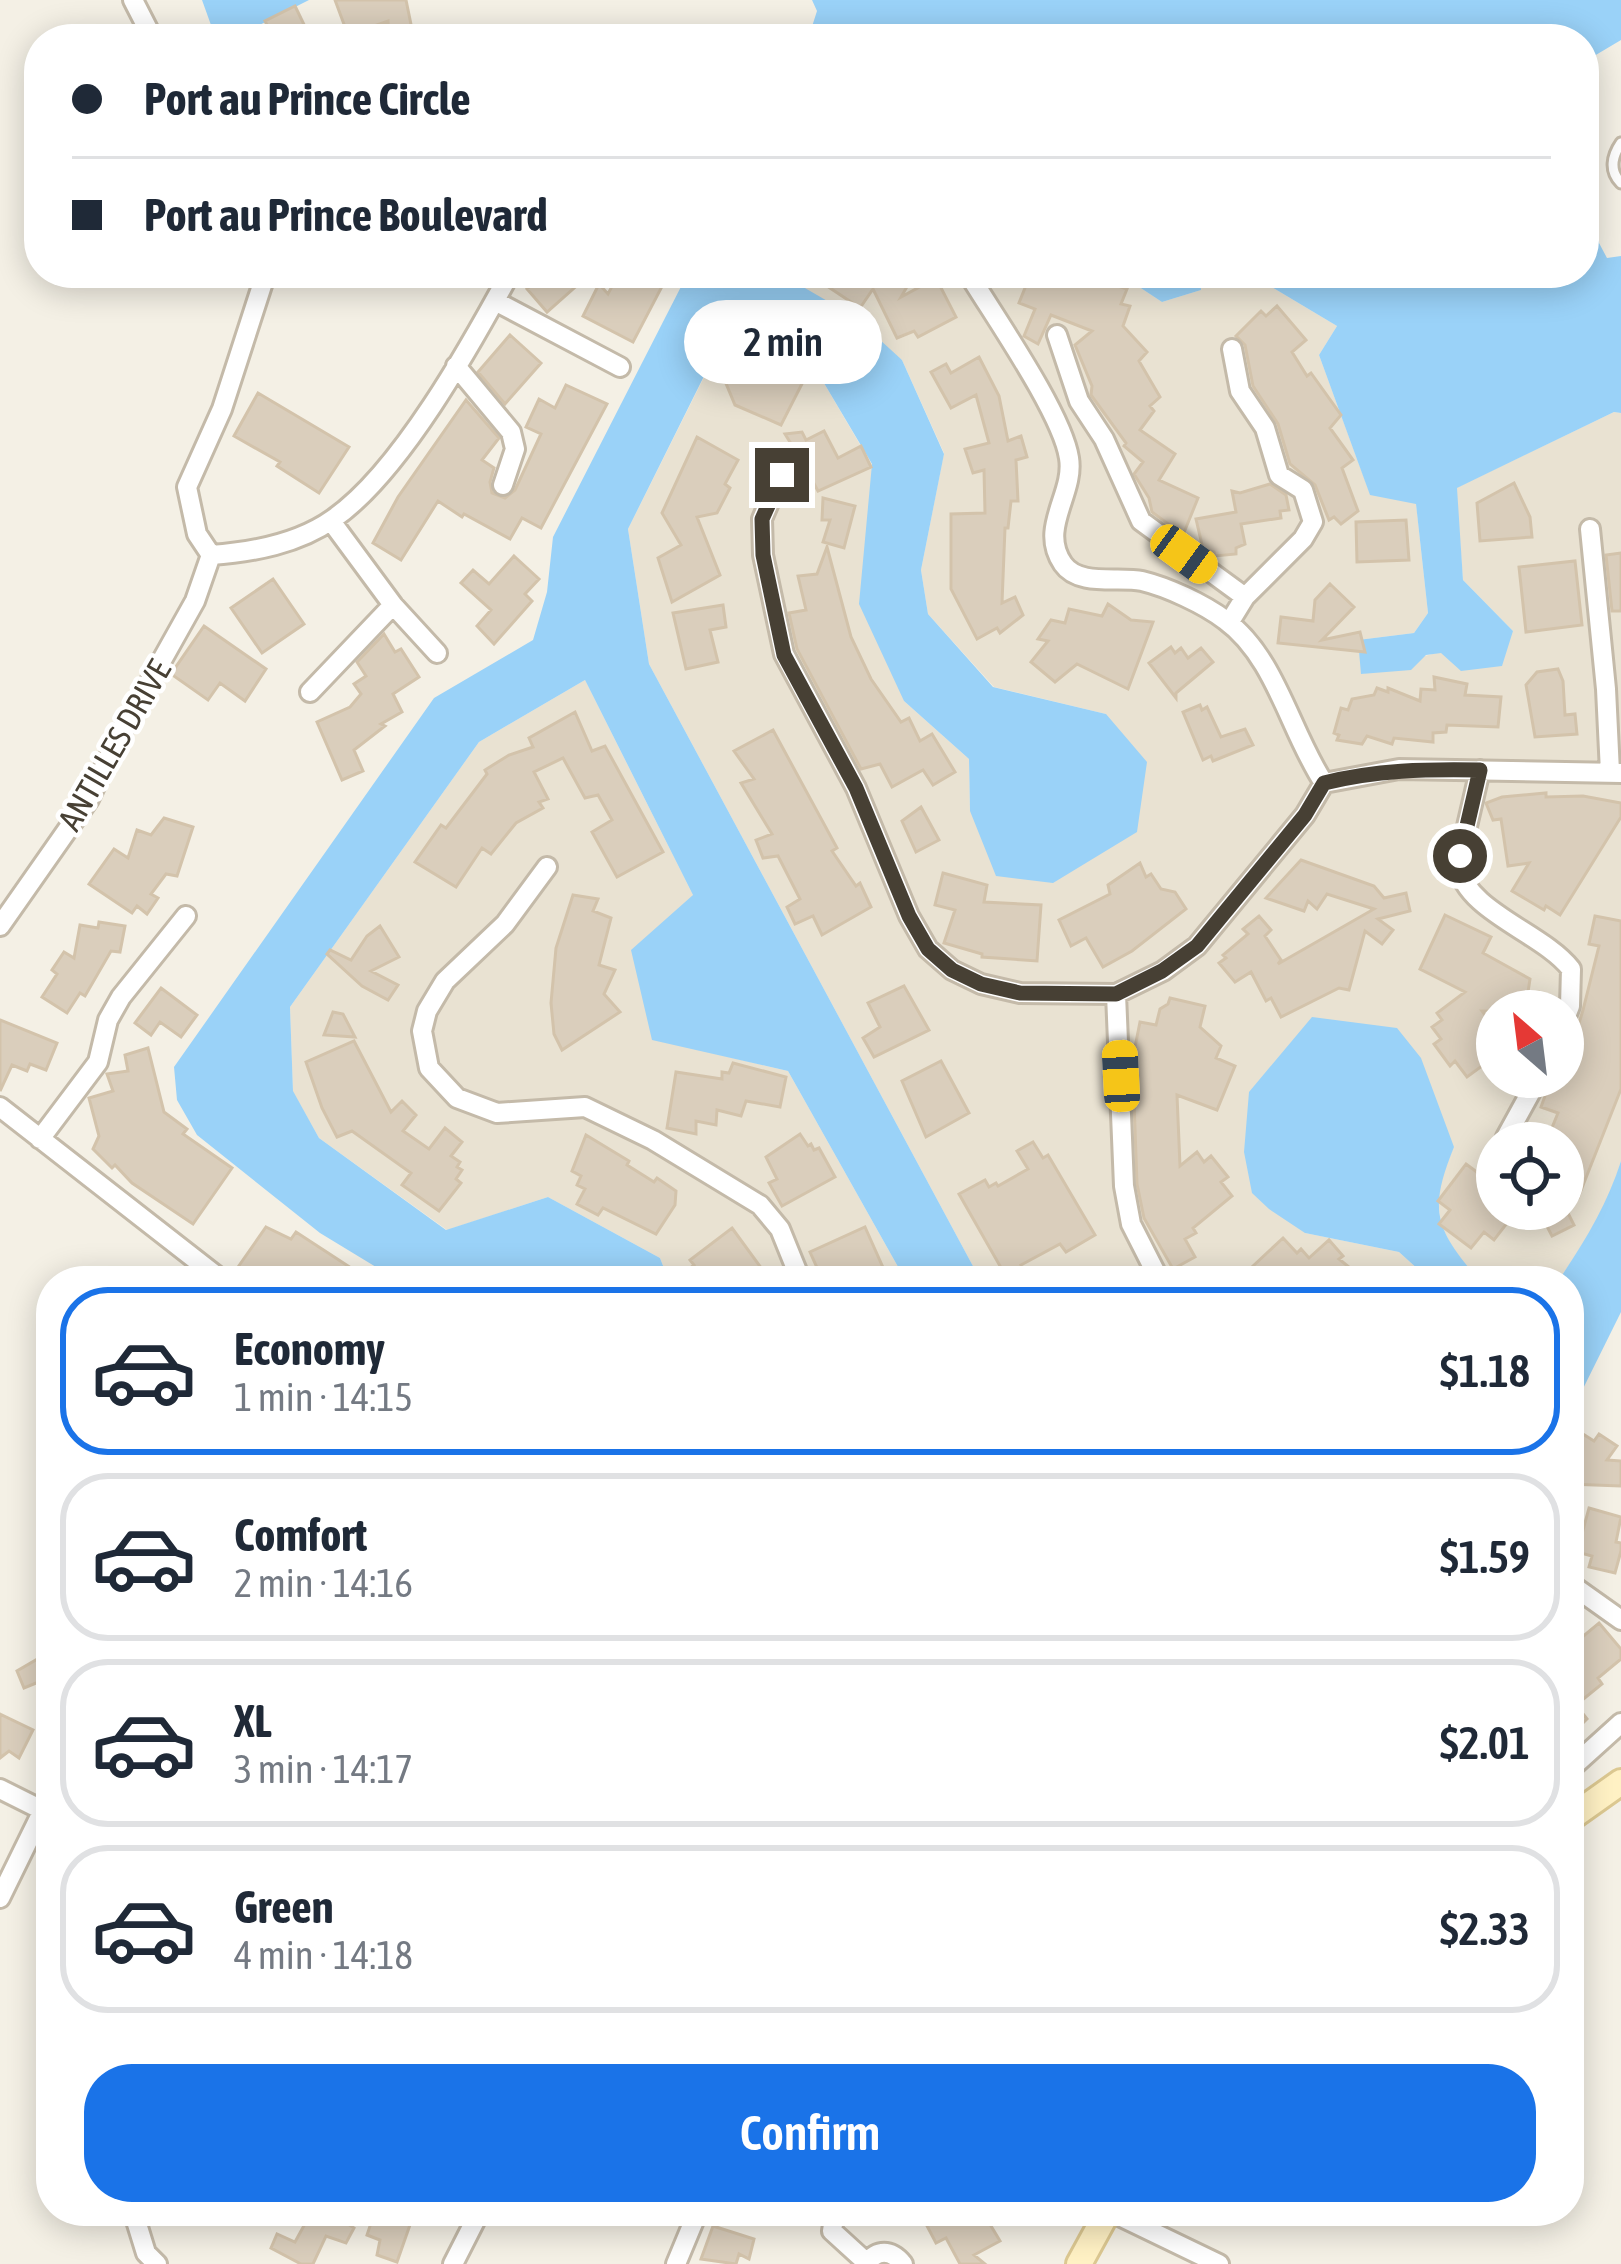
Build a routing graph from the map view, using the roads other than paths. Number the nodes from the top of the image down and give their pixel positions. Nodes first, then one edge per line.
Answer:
1 (1621, 143) edge
2 (1621, 183) edge
3 (261, 288) edge
4 (501, 288) edge
5 (977, 288) edge
6 (494, 301) junction
7 (1057, 335) dead end
8 (1232, 349) dead end
9 (456, 366) junction
10 (620, 367) dead end
11 (782, 475) dead end
12 (503, 485) dead end
13 (331, 521) junction
14 (1590, 529) dead end
15 (211, 555) junction
16 (1245, 597) junction
17 (393, 605) junction
18 (1229, 623) junction
19 (437, 653) dead end
20 (1614, 688) edge
21 (310, 692) dead end
22 (1480, 770) junction
23 (1615, 772) edge
24 (1324, 783) junction
25 (547, 867) dead end
26 (186, 916) dead end
27 (0, 926) edge
28 (1570, 990) edge
29 (1116, 994) junction
30 (0, 1107) edge
31 (40, 1138) junction
32 (204, 1266) edge
33 (795, 1266) edge
34 (1152, 1266) edge
35 (1584, 1593) edge
36 (1621, 1619) edge
37 (1621, 1723) edge
38 (1584, 1758) edge
39 (1621, 1783) edge
40 (0, 1789) edge
41 (36, 1799) edge
42 (1584, 1809) edge
43 (36, 1823) edge
44 (0, 1898) edge
45 (138, 2226) edge
46 (473, 2226) edge
47 (692, 2226) edge
48 (833, 2226) edge
49 (1100, 2226) edge
50 (1139, 2226) edge
51 (866, 2263) edge
52 (157, 2264) edge
53 (454, 2264) edge
54 (676, 2264) edge
55 (903, 2264) edge
56 (1079, 2264) edge
57 (1219, 2264) edge

1 - 2 lane
3 - 15 street
4 - 6 street
5 - 18 street
6 - 9 street
6 - 10 street
7 - 16 street
8 - 16 street
9 - 12 street
9 - 13 street
11 - 29 street
13 - 15 street
13 - 17 street
14 - 20 street
15 - 27 street, ANTILLES DRIVE
16 - 18 street
17 - 19 street
17 - 21 street
18 - 24 street
20 - 23 street
22 - 23 street
22 - 24 street
22 - 28 street
24 - 29 street
25 - 33 street
26 - 31 street
29 - 34 street
30 - 31 street
31 - 32 street
35 - 36 street
37 - 38 street
39 - 42 street
40 - 41 street
43 - 44 street
45 - 52 street
46 - 53 street
47 - 54 street
48 - 51 street
49 - 56 street
50 - 57 street
51 - 55 street

